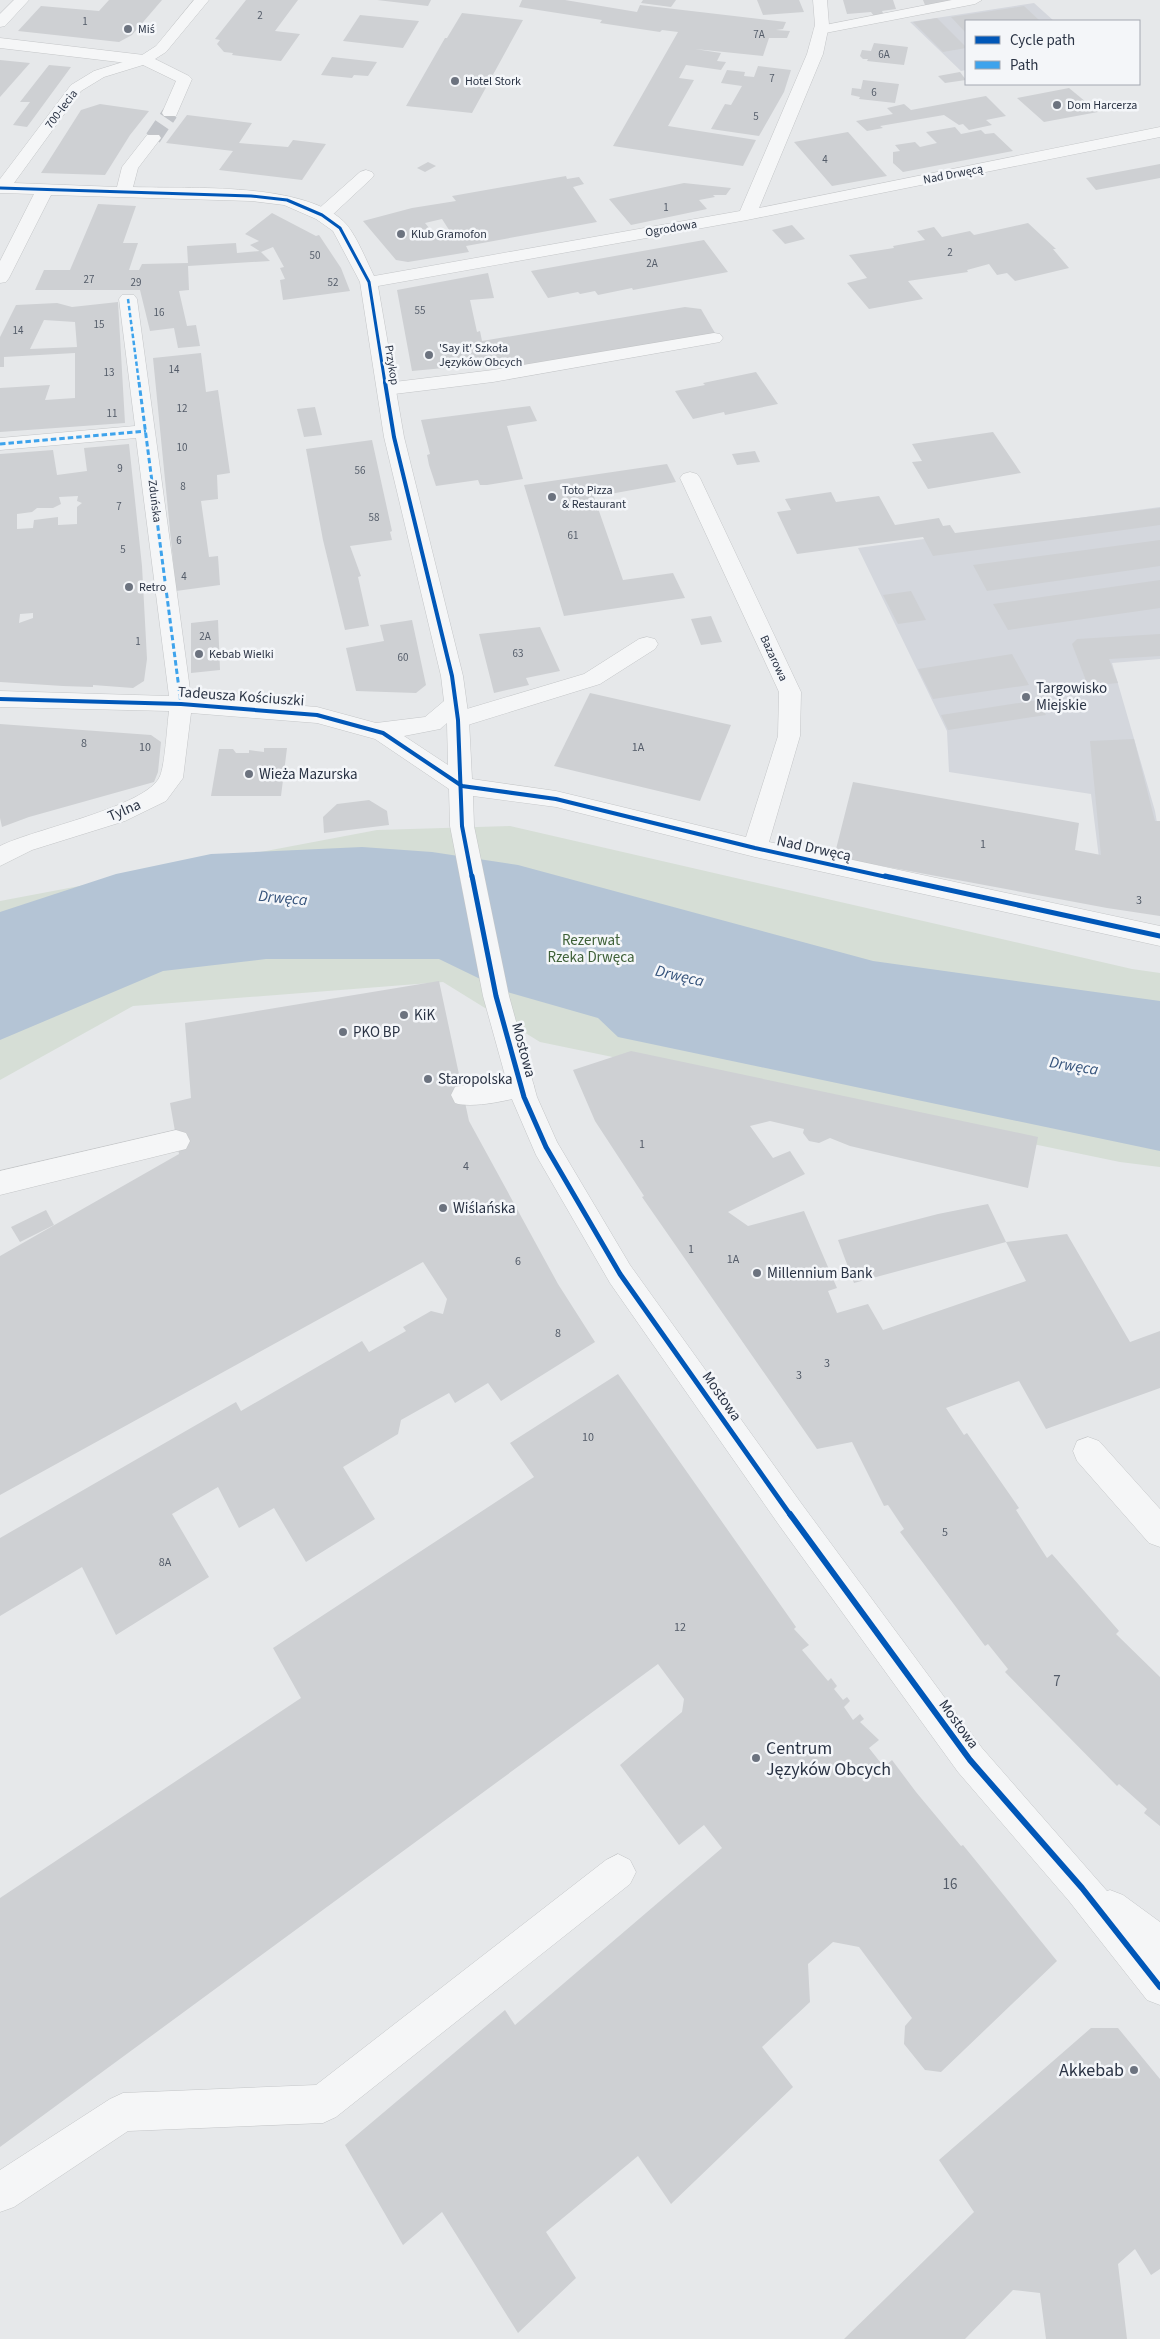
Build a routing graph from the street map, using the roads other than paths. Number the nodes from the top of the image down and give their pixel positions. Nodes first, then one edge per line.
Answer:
1 (22, 0) edge
2 (202, 0) edge
3 (820, 0) edge
4 (975, 0) edge
5 (0, 23) edge
6 (820, 30) junction
7 (0, 42) edge
8 (144, 60) junction
9 (170, 113) tunnel mouth
10 (1160, 132) edge
11 (153, 138) tunnel mouth
12 (366, 175) dead end
13 (1, 188) edge
14 (46, 189) junction
15 (124, 191) junction
16 (322, 215) junction
17 (747, 215) junction
18 (0, 278) edge
19 (369, 282) junction
20 (128, 299) dead end
21 (714, 338) dead end
22 (386, 389) junction
23 (146, 431) junction
24 (0, 444) edge
25 (690, 478) dead end
26 (648, 644) dead end
27 (0, 699) edge
28 (181, 704) junction
29 (457, 712) junction
30 (377, 731) junction
31 (462, 786) junction
32 (755, 848) junction
33 (468, 852) joint
34 (0, 858) edge
35 (1160, 936) edge
36 (521, 1086) junction
37 (464, 1095) dead end
38 (176, 1141) dead end
39 (0, 1183) edge
40 (1088, 1451) dead end
41 (1160, 1532) edge
42 (618, 1872) dead end
43 (1082, 1888) junction
44 (1160, 1944) edge
45 (1160, 1987) edge
46 (0, 2193) edge

1 - 5 street
2 - 8 street, 700-lecia
3 - 6 street
4 - 6 street
6 - 17 street
7 - 8 street
8 - 9 street
8 - 13 street, 700-lecia
10 - 17 street, Nad Drwęcą
11 - 15 street
12 - 16 street
13 - 14 street, Przykop
14 - 15 street, Przykop
14 - 18 street
15 - 16 street, Przykop
16 - 19 street, Przykop
17 - 19 street, Ogrodowa
19 - 22 street, Przykop
20 - 23 street, Zduńska
21 - 22 street
22 - 29 street, Przykop
23 - 24 street
23 - 28 street, Zduńska
25 - 32 street, Bazarowa
26 - 29 street
27 - 28 street, Tadeusza Kościuszki
28 - 30 street, Tadeusza Kościuszki
28 - 34 street, Tylna
29 - 30 street, Tadeusza Kościuszki
29 - 31 street, Przykop
30 - 31 street, Tadeusza Kościuszki
31 - 32 street, Nad Drwęcą
31 - 33 street, Przykop
32 - 35 street, Nad Drwęcą
33 - 36 street, Mostowa
36 - 37 street
36 - 43 street, Mostowa
38 - 39 street
40 - 41 street
42 - 46 street
43 - 44 street
43 - 45 street

